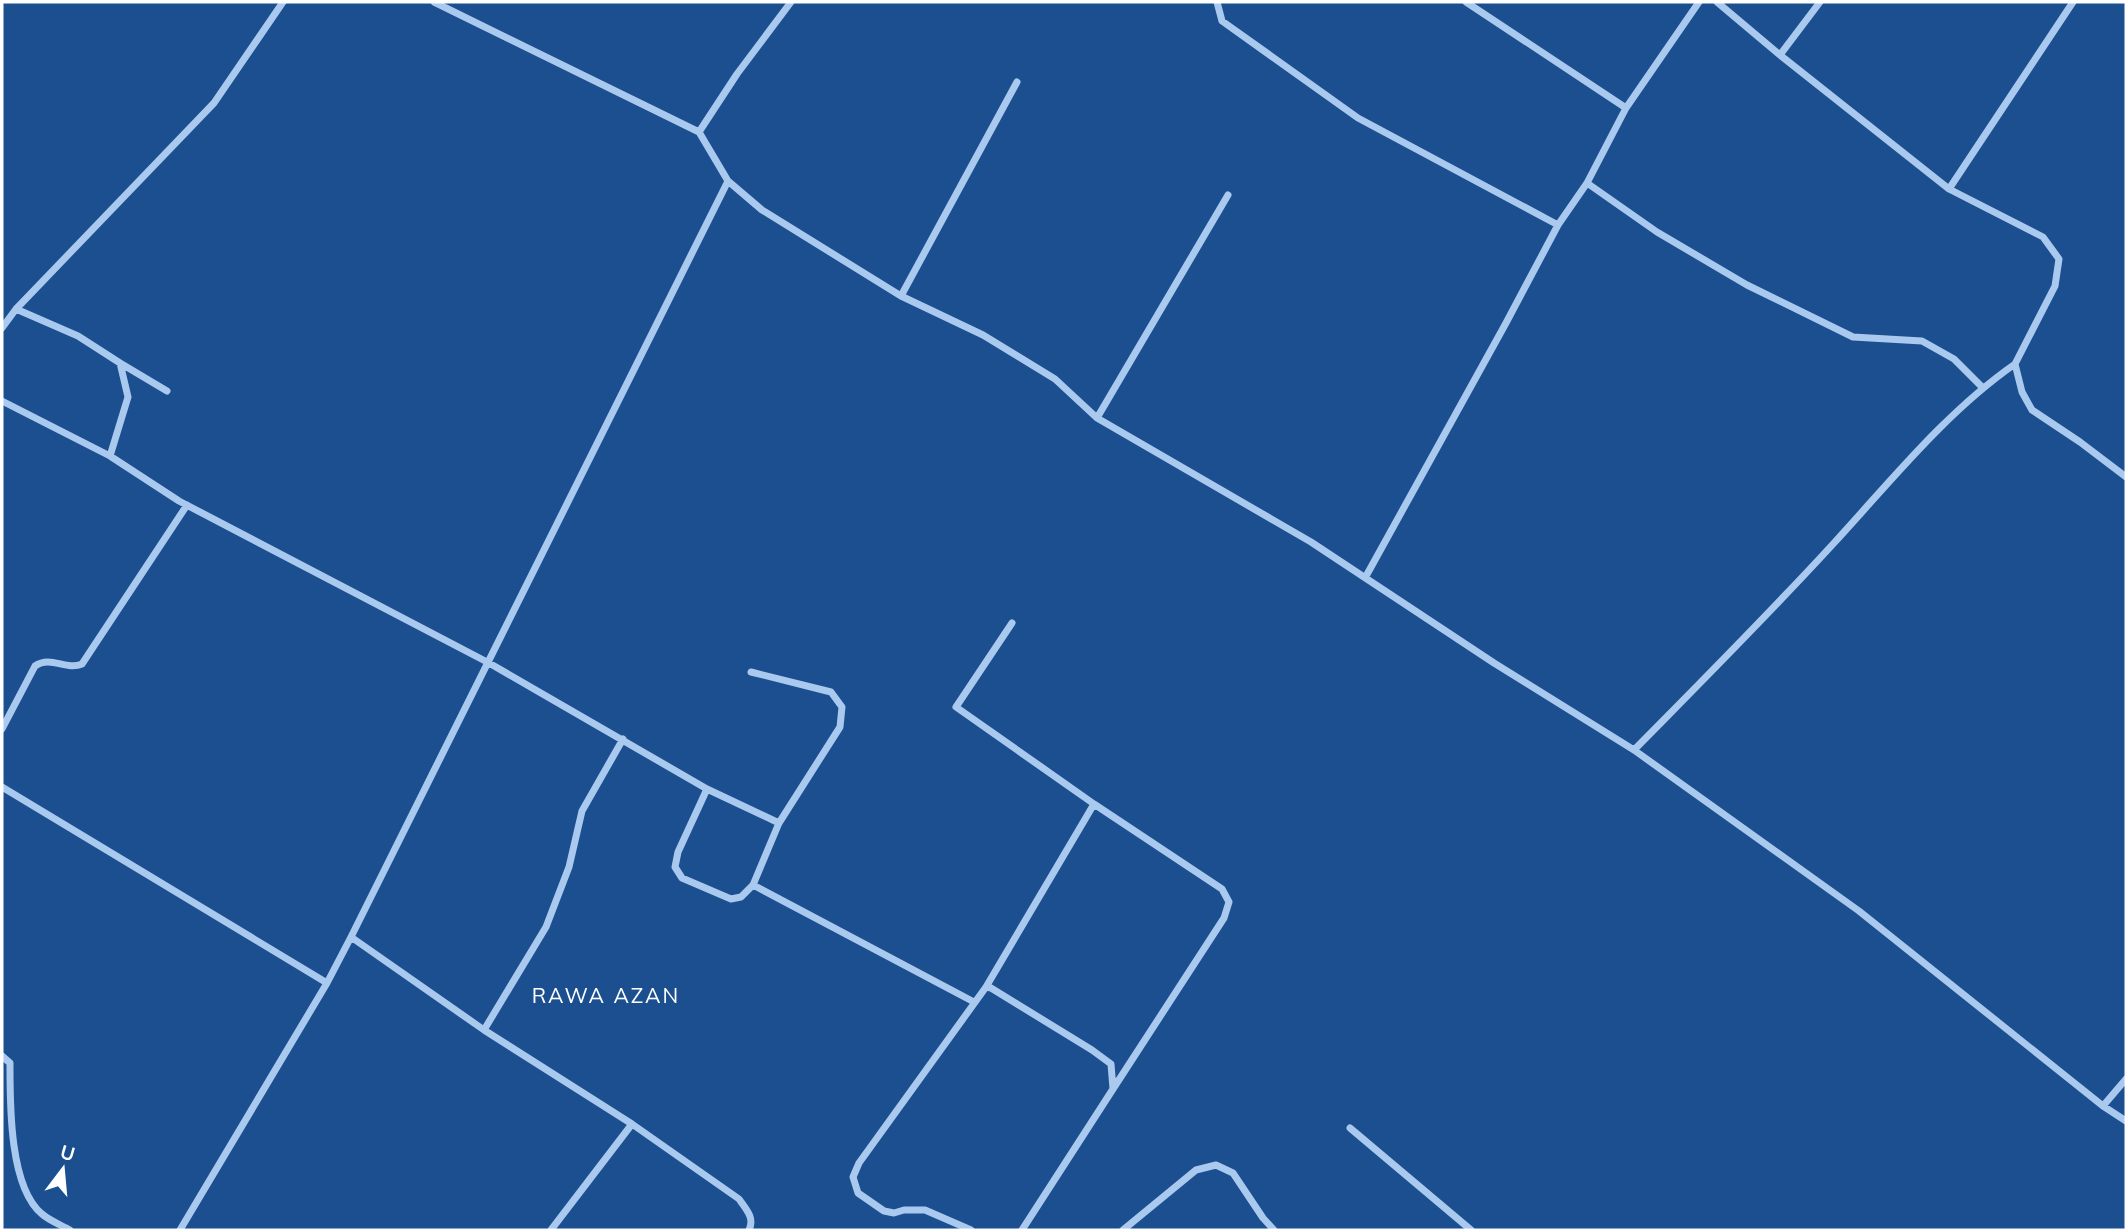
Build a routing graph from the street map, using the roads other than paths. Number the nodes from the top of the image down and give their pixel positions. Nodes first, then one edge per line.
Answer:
1 (283, 2) edge
2 (434, 2) edge
3 (791, 2) edge
4 (1217, 2) edge
5 (1466, 2) edge
6 (1699, 2) edge
7 (1717, 2) edge
8 (1820, 2) edge
9 (2073, 2) edge
10 (1780, 55) junction
11 (1017, 82) dead end
12 (1626, 108) junction
13 (699, 132) junction
14 (728, 181) junction
15 (1587, 183) junction
16 (1949, 189) junction
17 (1228, 195) dead end
18 (1558, 225) junction
19 (901, 296) junction
20 (16, 309) junction
21 (2, 328) edge
22 (120, 363) junction
23 (2015, 363) junction
24 (1982, 387) junction
25 (167, 391) dead end
26 (2, 401) edge
27 (1097, 418) junction
28 (110, 456) junction
29 (2126, 477) edge
30 (187, 505) junction
31 (1365, 578) junction
32 (1012, 623) dead end
33 (489, 663) junction
34 (751, 672) dead end
35 (2, 729) edge
36 (623, 739) junction
37 (1634, 750) junction
38 (2, 787) edge
39 (707, 789) junction
40 (1094, 804) junction
41 (779, 823) junction
42 (753, 885) junction
43 (351, 937) junction
44 (327, 983) junction
45 (986, 988) junction
46 (974, 1002) junction
47 (484, 1030) junction
48 (2, 1056) edge
49 (2126, 1079) edge
50 (1112, 1089) junction
51 (2103, 1106) junction
52 (2126, 1121) edge
53 (632, 1124) junction
54 (1350, 1128) dead end
55 (70, 1230) edge
56 (180, 1230) edge
57 (551, 1230) edge
58 (749, 1230) edge
59 (971, 1230) edge
60 (1022, 1230) edge
61 (1124, 1230) edge
62 (1275, 1230) edge
63 (1471, 1230) edge

1 - 20 street
2 - 13 street
3 - 13 street
4 - 18 street
5 - 12 street
6 - 12 street
7 - 10 street
8 - 10 street
9 - 16 street
10 - 16 street
11 - 19 street
12 - 15 street
13 - 14 street
14 - 19 street
14 - 33 street
15 - 18 street
15 - 24 street
16 - 23 street
17 - 27 street
18 - 31 street
19 - 27 street
20 - 21 street
20 - 22 street
22 - 25 street
22 - 28 street
23 - 24 street
23 - 29 street
24 - 37 street
26 - 28 street
27 - 31 street
28 - 30 street
30 - 33 street
30 - 35 street
31 - 37 street
32 - 40 street
33 - 36 street
33 - 43 street
34 - 41 street
36 - 39 street
36 - 47 street
37 - 51 street
38 - 44 street
39 - 41 street
39 - 42 street
40 - 45 street
40 - 50 street
41 - 42 street
42 - 46 street
43 - 44 street
43 - 47 street
44 - 56 street
45 - 46 street
45 - 50 street
46 - 59 street
47 - 53 street
48 - 55 street
49 - 51 street
50 - 60 street
51 - 52 street
53 - 57 street
53 - 58 street
54 - 63 street
61 - 62 street

